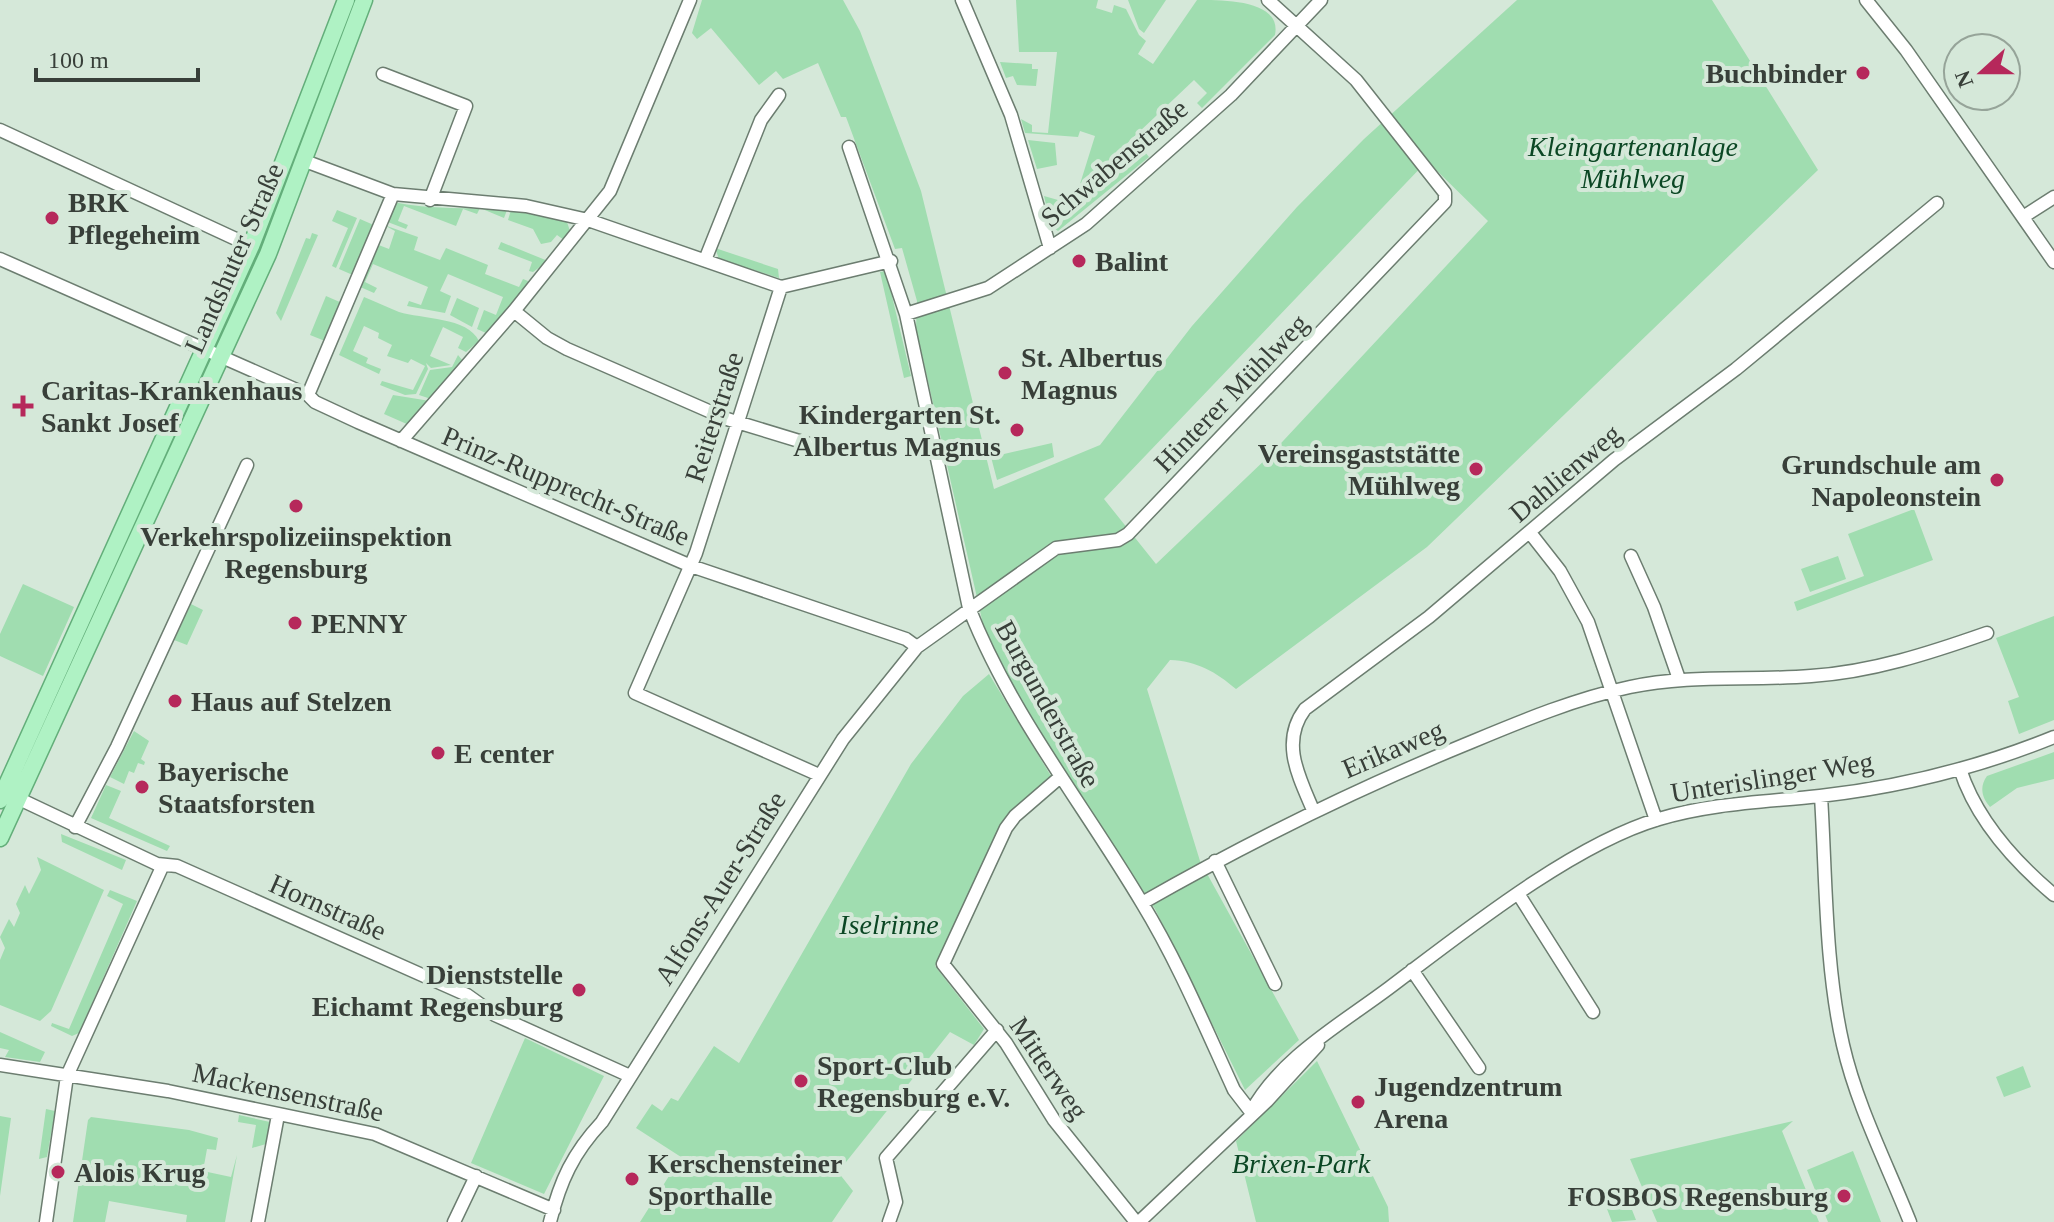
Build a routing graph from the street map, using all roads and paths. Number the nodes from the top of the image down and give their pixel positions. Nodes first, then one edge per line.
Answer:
1 (346, 0) edge
2 (364, 0) edge
3 (690, 0) edge
4 (962, 0) edge
5 (1268, 0) edge
6 (1321, 0) edge
7 (1866, 0) edge
8 (1298, 25) junction
9 (383, 74) dead end
10 (779, 95) dead end
11 (0, 130) edge
12 (849, 147) dead end
13 (305, 161) junction
14 (393, 194) junction
15 (2054, 197) edge
16 (430, 200) junction
17 (1937, 203) dead end
18 (2023, 217) junction
19 (588, 220) junction
20 (251, 246) junction
21 (1050, 248) junction
22 (0, 259) edge
23 (705, 260) junction
24 (891, 261) junction
25 (2054, 262) edge
26 (781, 287) junction
27 (514, 311) junction
28 (906, 314) junction
29 (204, 349) junction
30 (220, 356) junction
31 (308, 395) junction
32 (738, 422) junction
33 (401, 441) junction
34 (832, 451) dead end
35 (247, 465) dead end
36 (1531, 534) junction
37 (1631, 556) dead end
38 (691, 566) junction
39 (969, 608) junction
40 (1987, 633) dead end
41 (917, 647) junction
42 (1679, 679) junction
43 (1612, 691) junction
44 (2054, 737) edge
45 (1960, 769) junction
46 (819, 775) junction
47 (1059, 778) junction
48 (1821, 796) junction
49 (7, 797) edge
50 (1313, 810) junction
51 (1656, 820) junction
52 (75, 827) junction
53 (0, 838) edge
54 (1215, 861) junction
55 (162, 867) junction
56 (1519, 895) junction
57 (2054, 895) edge
58 (1142, 903) junction
59 (1412, 970) junction
60 (1275, 984) dead end
61 (1593, 1012) dead end
62 (997, 1030) junction
63 (0, 1065) edge
64 (1479, 1068) dead end
65 (67, 1076) junction
66 (630, 1076) junction
67 (1251, 1112) junction
68 (278, 1115) junction
69 (476, 1176) junction
70 (552, 1216) edge
71 (46, 1222) edge
72 (258, 1222) edge
73 (454, 1222) edge
74 (889, 1222) edge
75 (1137, 1222) edge
76 (1910, 1222) edge

1 - 20 main road, Landshuter Straße
2 - 13 main road, Landshuter Straße
3 - 19 street
4 - 21 street
5 - 8 street
6 - 8 street, Schwabenstraße
7 - 18 street
8 - 21 street, Schwabenstraße
8 - 39 street, Hinterer Mühlweg
9 - 16 street
10 - 23 street
11 - 20 street
12 - 24 street, Burgunderstraße
13 - 14 street
13 - 30 main road, Landshuter Straße
14 - 16 street
14 - 31 street
15 - 18 street
16 - 19 street
17 - 36 street, Dahlienweg
18 - 25 street
19 - 23 street
19 - 27 street
20 - 29 main road, Landshuter Straße
21 - 28 street, Schwabenstraße
22 - 29 street, Prinz-Rupprecht-Straße
23 - 26 street
24 - 26 street
24 - 28 street, Burgunderstraße
26 - 32 street, Reiterstraße
27 - 32 street
27 - 33 street
28 - 39 street, Burgunderstraße
29 - 30 street, Prinz-Rupprecht-Straße
29 - 49 main road, Landshuter Straße
30 - 31 street, Prinz-Rupprecht-Straße
30 - 49 main road, Landshuter Straße
31 - 33 street, Prinz-Rupprecht-Straße
32 - 34 street
32 - 38 street, Reiterstraße
33 - 38 street, Prinz-Rupprecht-Straße
35 - 52 street
36 - 43 street
36 - 50 street, Dahlienweg
37 - 42 street
38 - 41 street, Prinz-Rupprecht-Straße
38 - 46 street, Reiterstraße
39 - 41 street, Alfons-Auer-Straße
39 - 47 street, Burgunderstraße
40 - 42 street, Erikaweg
41 - 46 street, Alfons-Auer-Straße
42 - 43 street, Erikaweg
43 - 50 street, Erikaweg
43 - 51 street
44 - 45 street, Unterislinger Weg
45 - 48 street, Unterislinger Weg
45 - 57 street
46 - 66 street, Alfons-Auer-Straße
47 - 58 street, Burgunderstraße
47 - 62 street, Mitterweg
48 - 51 street, Unterislinger Weg
48 - 76 street
49 - 52 street, Hornstraße
49 - 53 main road, Landshuter Straße
50 - 54 street, Erikaweg
51 - 56 street, Unterislinger Weg
52 - 55 street, Hornstraße
54 - 58 street, Erikaweg
54 - 60 street
55 - 65 street
55 - 66 street, Hornstraße
56 - 59 street, Unterislinger Weg
56 - 61 street
58 - 67 street, Burgunderstraße
59 - 64 street
59 - 67 street, Unterislinger Weg
62 - 74 street
62 - 75 street, Mitterweg
63 - 65 street, Mackensenstraße
65 - 68 street, Mackensenstraße
65 - 71 street
66 - 70 street, Alfons-Auer-Straße
67 - 75 street, Unterislinger Weg
68 - 69 street, Mackensenstraße
68 - 72 street
69 - 70 street, Mackensenstraße
69 - 73 street

